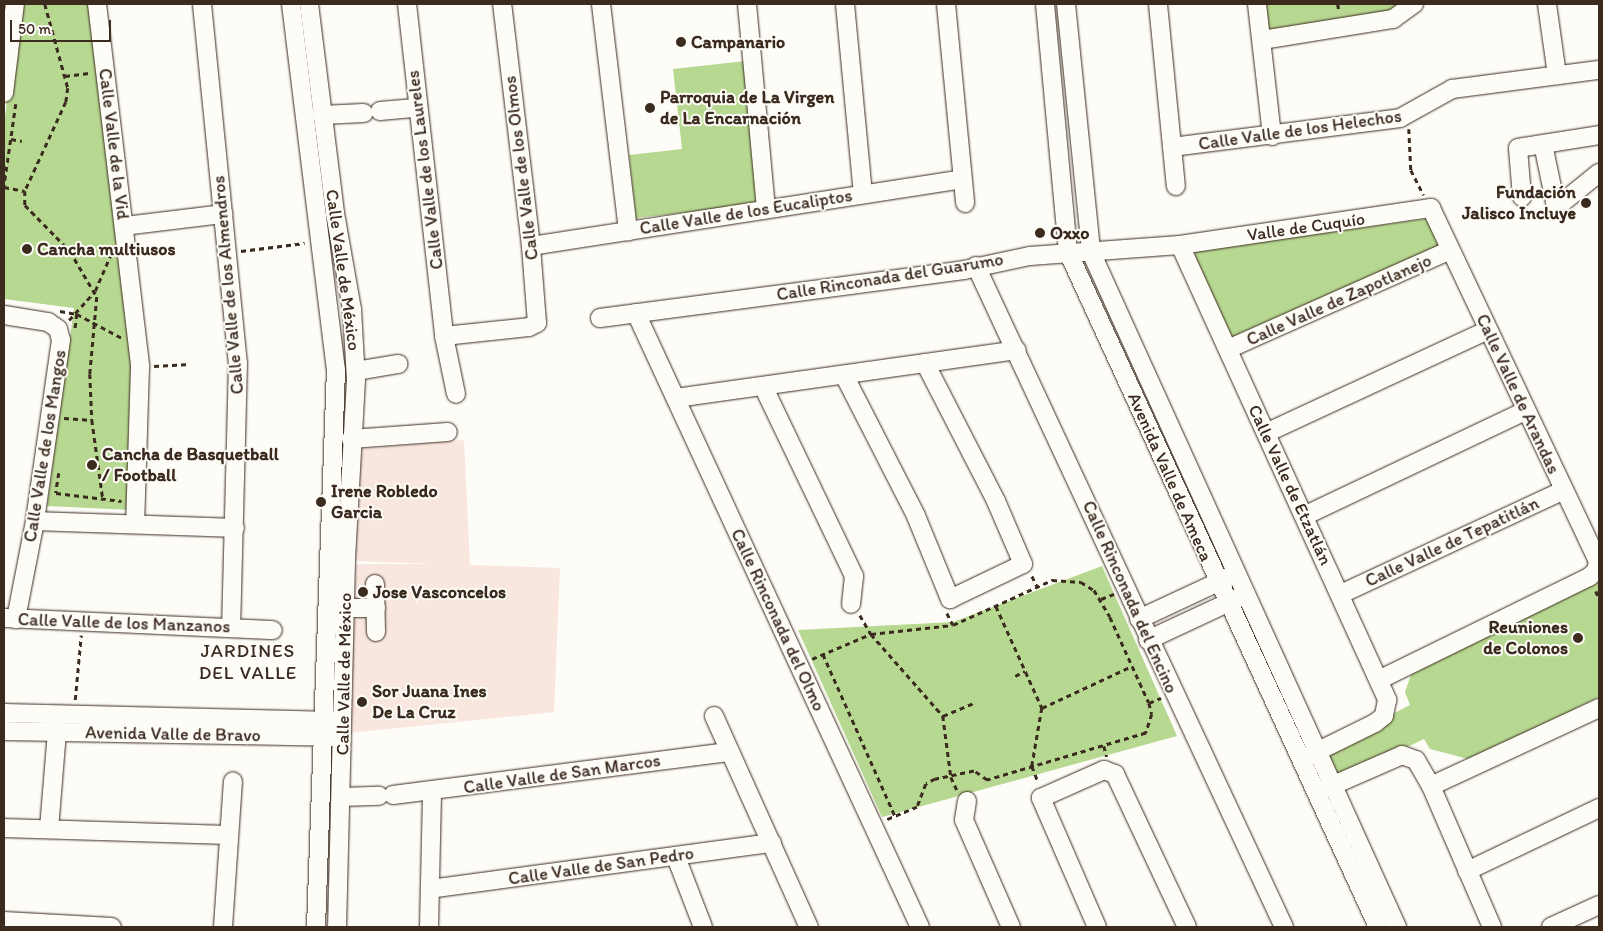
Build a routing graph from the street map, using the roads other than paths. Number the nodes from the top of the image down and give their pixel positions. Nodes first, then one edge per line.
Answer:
1 (15, 4) edge
2 (96, 4) edge
3 (202, 4) edge
4 (291, 4) edge
5 (309, 4) edge
6 (407, 4) edge
7 (502, 4) edge
8 (601, 4) edge
9 (747, 4) edge
10 (845, 4) edge
11 (946, 4) edge
12 (1045, 4) edge
13 (1066, 4) edge
14 (1158, 4) edge
15 (1257, 4) edge
16 (1414, 4) edge
17 (1546, 4) edge
18 (1262, 40) junction
19 (6, 64) edge
20 (1599, 70) edge
21 (1557, 75) junction
22 (4, 92) edge
23 (416, 108) junction
24 (322, 115) junction
25 (1599, 135) edge
26 (1272, 136) junction
27 (1544, 144) junction
28 (1172, 147) junction
29 (1599, 173) edge
30 (962, 179) junction
31 (1176, 186) dead end
32 (863, 194) junction
33 (1522, 197) dead end
34 (965, 203) dead end
35 (1431, 208) joint
36 (766, 209) junction
37 (335, 213) junction
38 (223, 214) junction
39 (316, 215) junction
40 (124, 226) junction
41 (628, 230) junction
42 (1180, 245) junction
43 (531, 246) junction
44 (1450, 250) junction
45 (1068, 252) junction
46 (1091, 252) junction
47 (976, 266) junction
48 (636, 313) junction
49 (4, 314) edge
50 (600, 318) dead end
51 (1488, 330) junction
52 (444, 336) junction
53 (1228, 349) junction
54 (1017, 350) junction
55 (925, 363) junction
56 (398, 364) dead end
57 (356, 370) junction
58 (844, 375) junction
59 (762, 386) junction
60 (456, 394) dead end
61 (676, 398) junction
62 (1525, 411) junction
63 (448, 432) dead end
64 (1266, 433) junction
65 (351, 439) junction
66 (1564, 490) junction
67 (1304, 516) junction
68 (34, 521) junction
69 (135, 523) junction
70 (235, 528) junction
71 (1234, 574) junction
72 (1218, 583) junction
73 (375, 584) dead end
74 (1341, 594) junction
75 (1244, 596) junction
76 (1227, 603) junction
77 (851, 604) road end
78 (345, 608) junction
79 (376, 608) junction
80 (10, 618) edge
81 (1139, 620) junction
82 (231, 627) junction
83 (273, 630) dead end
84 (376, 632) dead end
85 (1148, 640) junction
86 (1379, 680) junction
87 (1599, 708) edge
88 (4, 713) edge
89 (714, 716) dead end
90 (323, 720) junction
91 (342, 729) junction
92 (4, 731) edge
93 (57, 732) junction
94 (322, 738) junction
95 (730, 752) junction
96 (1316, 752) junction
97 (1300, 760) junction
98 (233, 781) dead end
99 (1332, 786) junction
100 (1431, 786) junction
101 (432, 792) junction
102 (1315, 793) junction
103 (342, 796) junction
104 (967, 801) road end
105 (1599, 808) edge
106 (4, 828) edge
107 (49, 829) junction
108 (228, 835) junction
109 (772, 843) junction
110 (676, 857) junction
111 (1466, 871) junction
112 (430, 889) junction
113 (1599, 905) edge
114 (4, 921) edge
115 (112, 927) edge
116 (223, 927) edge
117 (316, 927) edge
118 (337, 927) edge
119 (429, 927) edge
120 (703, 927) edge
121 (809, 927) edge
122 (920, 927) edge
123 (1011, 927) edge
124 (1096, 927) edge
125 (1187, 927) edge
126 (1284, 927) edge
127 (1378, 927) edge
128 (1397, 927) edge
129 (1492, 927) edge
130 (1551, 927) edge

1 - 19 street
2 - 40 street, Calle Valle de la Vid
3 - 38 street, Calle Valle de los Almendros
4 - 39 street, Calle Valle de México
5 - 24 street, Calle Valle de México
6 - 23 street, Calle Valle de los Laureles
7 - 43 street, Calle Valle de los Olmos
8 - 41 street
9 - 36 street
10 - 32 street
11 - 30 street
12 - 45 street, Avenida Valle de Ameca
13 - 46 street, Avenida Valle de Ameca
14 - 28 street
15 - 18 street
16 - 18 street
17 - 21 street
18 - 26 street
19 - 22 street
20 - 21 street, Calle Valle de los Helechos
21 - 26 street, Calle Valle de los Helechos
23 - 24 street
23 - 52 street, Calle Valle de los Laureles
24 - 37 street, Calle Valle de México
25 - 27 street
26 - 28 street, Calle Valle de los Helechos
27 - 29 street
27 - 33 street
28 - 31 street
30 - 32 street, Calle Valle de los Eucaliptos
30 - 34 street
32 - 36 street, Calle Valle de los Eucaliptos
35 - 42 street, Valle de Cuquío
35 - 44 street, Calle Valle de Arandas
36 - 41 street, Calle Valle de los Eucaliptos
37 - 39 street
37 - 57 street, Calle Valle de México
38 - 40 street
38 - 70 street, Calle Valle de los Almendros
39 - 90 street, Calle Valle de México
40 - 69 street, Calle Valle de la Vid
41 - 43 street, Calle Valle de los Eucaliptos
42 - 46 street, Calle Rinconada del Guarumo
42 - 53 street, Calle Valle de Etzatlán
43 - 52 street, Calle Valle de los Olmos
44 - 51 street, Calle Valle de Arandas
44 - 53 street, Calle Valle de Zapotlanejo
45 - 46 street, Calle Rinconada del Guarumo
45 - 47 street, Calle Rinconada del Guarumo
45 - 72 street, Avenida Valle de Ameca
46 - 71 street, Avenida Valle de Ameca
47 - 48 street, Calle Rinconada del Guarumo
47 - 54 street, Calle Rinconada del Encino
48 - 50 street, Calle Rinconada del Guarumo
48 - 61 street, Calle Rinconada del Olmo
49 - 68 street, Calle Valle de los Mangos
51 - 62 street, Calle Valle de Arandas
51 - 64 street
52 - 60 street, Calle Valle de los Laureles
53 - 64 street, Calle Valle de Etzatlán
54 - 55 street
54 - 81 street, Calle Rinconada del Encino
55 - 58 street
55 - 58 street
56 - 57 street
57 - 65 street, Calle Valle de México
58 - 59 street
59 - 61 street
59 - 77 street
61 - 122 street, Calle Rinconada del Olmo
62 - 66 street, Calle Valle de Arandas
62 - 67 street
63 - 65 street
64 - 67 street, Calle Valle de Etzatlán
65 - 78 street, Calle Valle de México
66 - 74 street, Calle Valle de Tepatitlán
66 - 86 street, Calle Valle de Arandas
67 - 74 street, Calle Valle de Etzatlán
68 - 69 street
68 - 80 street, Calle Valle de los Mangos
69 - 70 street
70 - 82 street, Calle Valle de los Almendros
71 - 72 street
71 - 75 street, Avenida Valle de Ameca
72 - 76 street, Avenida Valle de Ameca
72 - 81 street
73 - 79 street
74 - 86 street, Calle Valle de Etzatlán
75 - 76 street
75 - 96 street, Avenida Valle de Ameca
76 - 85 street
76 - 97 street, Avenida Valle de Ameca
78 - 79 street
78 - 91 street, Calle Valle de México
79 - 84 street
80 - 82 street, Calle Valle de los Manzanos
81 - 85 street, Calle Rinconada del Encino
82 - 83 street, Calle Valle de los Manzanos
85 - 126 street, Calle Rinconada del Encino
86 - 96 street, Calle Valle de Etzatlán
87 - 100 street
88 - 90 street, Avenida Valle de Bravo
89 - 95 street
90 - 91 street, Avenida Valle de Bravo
90 - 94 street, Calle Valle de México
91 - 94 street, Avenida Valle de Bravo
91 - 103 street, Calle Valle de México
92 - 93 street, Avenida Valle de Bravo
93 - 94 street, Avenida Valle de Bravo
93 - 107 street
94 - 117 street, Calle Valle de México
95 - 101 street, Calle Valle de San Marcos
95 - 109 street
96 - 97 street
96 - 99 street, Avenida Valle de Ameca
97 - 102 street, Avenida Valle de Ameca
98 - 108 street
99 - 100 street
99 - 102 street
99 - 128 street, Avenida Valle de Ameca
100 - 111 street
101 - 103 street, Calle Valle de San Marcos
101 - 112 street
102 - 127 street, Avenida Valle de Ameca
103 - 118 street, Calle Valle de México
104 - 123 street
105 - 111 street
106 - 107 street
107 - 108 street
108 - 116 street
109 - 110 street, Calle Valle de San Pedro
109 - 121 street
110 - 112 street, Calle Valle de San Pedro
110 - 120 street
111 - 129 street
112 - 119 street
113 - 130 street
114 - 115 street
124 - 125 street

